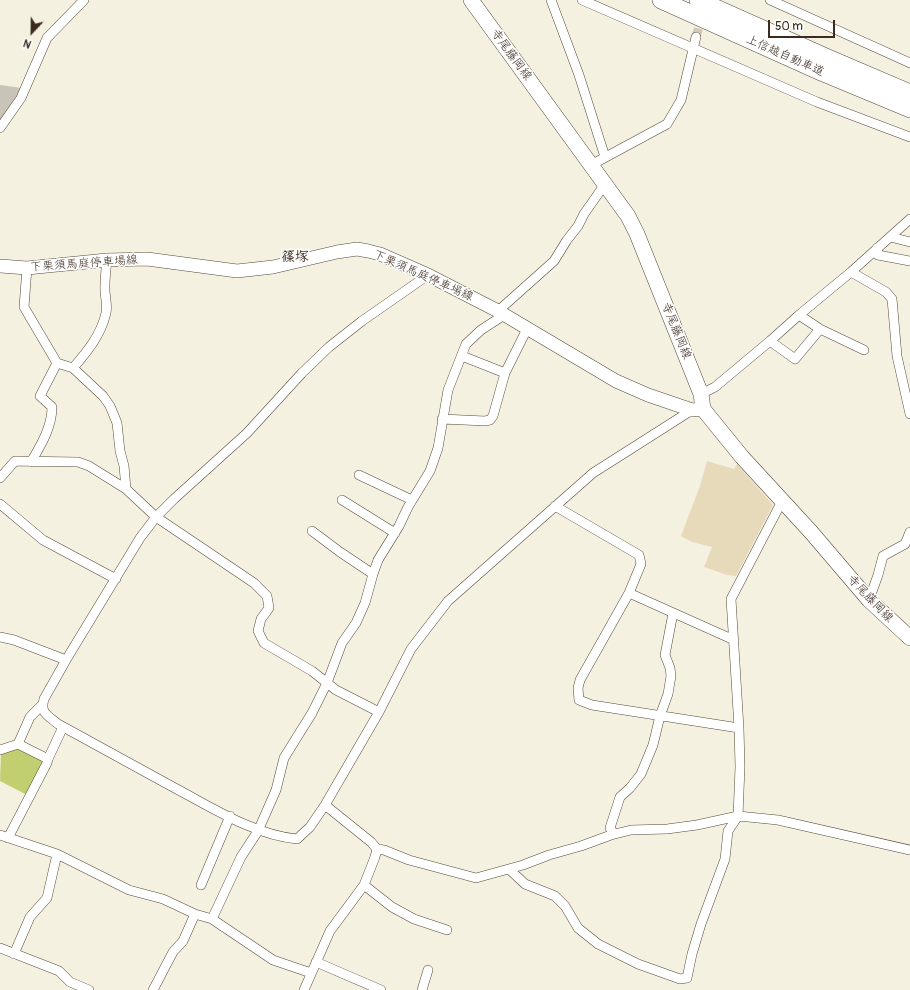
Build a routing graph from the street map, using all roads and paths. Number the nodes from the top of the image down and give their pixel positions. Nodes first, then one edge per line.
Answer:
1 (84, 0) edge
2 (471, 0) edge
3 (552, 0) edge
4 (582, 0) edge
5 (660, 0) edge
6 (698, 0) edge
7 (770, 0) edge
8 (696, 37) tunnel mouth
9 (693, 48) junction
10 (910, 63) edge
11 (910, 93) edge
12 (910, 109) edge
13 (0, 128) edge
14 (910, 137) edge
15 (605, 157) junction
16 (591, 164) junction
17 (605, 184) junction
18 (910, 218) edge
19 (890, 237) junction
20 (910, 242) edge
21 (877, 248) junction
22 (107, 260) junction
23 (910, 261) edge
24 (0, 266) edge
25 (27, 268) junction
26 (851, 272) junction
27 (428, 275) junction
28 (501, 313) junction
29 (799, 315) junction
30 (527, 329) junction
31 (820, 329) junction
32 (770, 341) junction
33 (864, 350) dead end
34 (462, 356) junction
35 (57, 362) junction
36 (73, 368) junction
37 (505, 373) junction
38 (699, 404) junction
39 (910, 414) edge
40 (442, 419) junction
41 (31, 462) junction
42 (359, 475) dead end
43 (0, 478) edge
44 (126, 489) junction
45 (342, 500) dead end
46 (412, 500) junction
47 (782, 501) junction
48 (0, 504) edge
49 (555, 506) junction
50 (156, 517) junction
51 (312, 531) dead end
52 (910, 532) edge
53 (395, 533) junction
54 (373, 574) junction
55 (116, 579) junction
56 (629, 593) junction
57 (869, 600) junction
58 (673, 612) junction
59 (0, 637) edge
60 (910, 638) edge
61 (734, 640) junction
62 (66, 660) junction
63 (327, 683) junction
64 (42, 705) junction
65 (380, 712) junction
66 (660, 716) junction
67 (63, 727) junction
68 (739, 728) junction
69 (18, 744) junction
70 (0, 750) edge
71 (48, 759) junction
72 (325, 805) junction
73 (230, 816) junction
74 (738, 816) junction
75 (258, 831) junction
76 (614, 834) junction
77 (4, 837) edge
78 (377, 850) junction
79 (910, 850) edge
80 (57, 854) junction
81 (509, 869) junction
82 (201, 885) dead end
83 (364, 885) junction
84 (195, 914) junction
85 (212, 919) junction
86 (447, 930) dead end
87 (0, 948) edge
88 (14, 954) junction
89 (316, 962) junction
90 (428, 970) dead end
91 (311, 973) junction
92 (89, 990) edge
93 (152, 990) edge
94 (304, 990) edge
95 (381, 990) edge
96 (422, 990) edge

1 - 13 street
2 - 16 main road, 寺尾藤岡線
3 - 15 street
4 - 9 street
5 - 12 highway, 上信越自動車道
6 - 11 highway, 上信越自動車道
7 - 10 street
8 - 9 street
9 - 14 street
9 - 15 street
15 - 16 street
16 - 17 main road, 寺尾藤岡線
17 - 28 street
17 - 38 main road, 寺尾藤岡線
18 - 19 street
19 - 20 street
19 - 21 street
21 - 23 street
21 - 26 street
22 - 25 main road, 下栗須馬庭停車場線
22 - 27 main road, 下栗須馬庭停車場線
22 - 36 street
24 - 25 main road, 下栗須馬庭停車場線
25 - 35 street
26 - 29 street
26 - 39 street
27 - 28 main road, 下栗須馬庭停車場線
27 - 50 street
28 - 30 main road, 下栗須馬庭停車場線
28 - 34 street
29 - 31 street
29 - 32 street
30 - 37 street
30 - 38 main road, 下栗須馬庭停車場線
31 - 32 street
31 - 33 street
32 - 38 street
34 - 37 street
34 - 40 street
35 - 36 street
35 - 41 street
36 - 44 street
37 - 40 street
38 - 47 main road, 寺尾藤岡線
38 - 49 street
40 - 46 street
41 - 43 street
41 - 44 street
42 - 46 street
44 - 50 street
45 - 53 street
46 - 53 street
47 - 57 main road, 寺尾藤岡線
47 - 61 street
48 - 55 street
49 - 56 street
49 - 65 street
50 - 55 street
50 - 63 street
51 - 54 street
52 - 57 street
53 - 54 street
54 - 63 street
55 - 62 street
56 - 58 street
56 - 66 street
57 - 60 main road, 寺尾藤岡線
58 - 61 street
58 - 66 street
59 - 62 street
61 - 68 street
62 - 64 street
63 - 65 street
63 - 75 street
64 - 67 street
64 - 69 street
65 - 72 street
66 - 68 street
66 - 76 street
67 - 71 street
67 - 73 street
68 - 74 street
69 - 70 street
69 - 71 street
71 - 77 street
72 - 75 street
72 - 78 street
73 - 75 street
73 - 82 street
74 - 76 street
74 - 79 street
74 - 81 street
75 - 85 street
76 - 81 street
77 - 80 street
78 - 81 street
78 - 83 street
80 - 84 street
80 - 88 street
83 - 86 street
83 - 89 street
84 - 85 street
84 - 93 street
85 - 91 street
87 - 88 street
88 - 92 street
89 - 91 street
89 - 95 street
90 - 96 street
91 - 94 street

